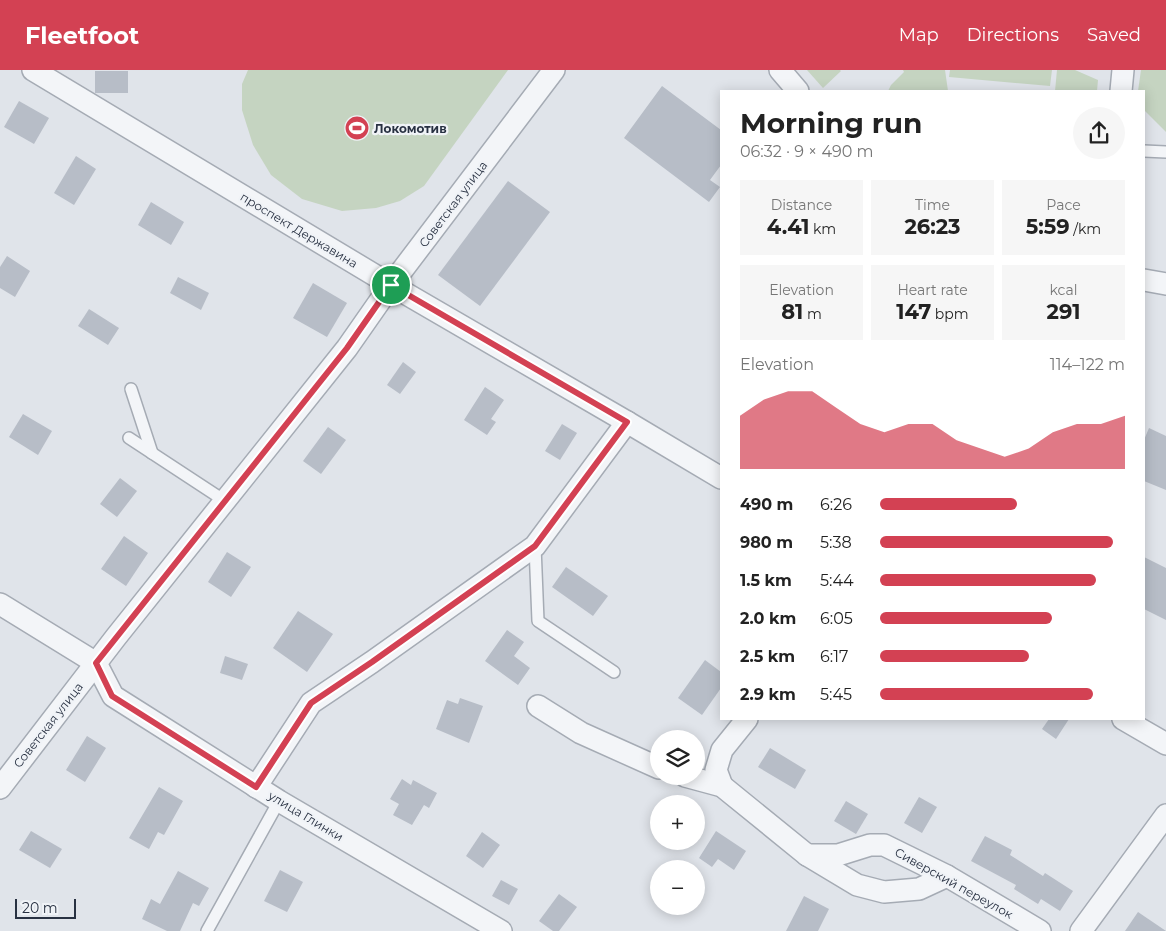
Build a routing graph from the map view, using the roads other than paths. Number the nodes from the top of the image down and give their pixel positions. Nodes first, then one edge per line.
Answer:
1 (33, 70) edge
2 (554, 70) edge
3 (780, 70) edge
4 (1123, 70) edge
5 (797, 90) edge
6 (1120, 90) edge
7 (1145, 151) edge
8 (1166, 152) edge
9 (1145, 280) edge
10 (1166, 284) edge
11 (391, 285) junction
12 (131, 390) dead end
13 (627, 422) junction
14 (129, 438) dead end
15 (152, 453) junction
16 (720, 477) edge
17 (225, 501) junction
18 (535, 546) junction
19 (0, 604) edge
20 (96, 663) junction
21 (614, 672) dead end
22 (538, 706) dead end
23 (746, 720) edge
24 (1125, 720) edge
25 (1166, 744) edge
26 (650, 764) edge
27 (705, 781) edge
28 (722, 786) junction
29 (256, 787) junction
30 (0, 788) edge
31 (279, 801) junction
32 (1166, 815) edge
33 (807, 854) junction
34 (947, 876) junction
35 (207, 931) edge
36 (502, 931) edge
37 (1040, 931) edge
38 (1081, 931) edge

1 - 11 street, проспект Державина
2 - 11 street, Советская улица
3 - 5 street
4 - 6 street
7 - 8 lane
9 - 10 street
11 - 13 street, проспект Державина
11 - 17 street, Советская улица
12 - 15 lane
13 - 16 street, проспект Державина
13 - 18 street
14 - 15 lane
15 - 17 lane
17 - 20 street, Советская улица
18 - 21 lane
18 - 29 street
19 - 20 street
20 - 29 street, улица Глинки
20 - 30 street, Советская улица
22 - 26 street
23 - 28 street
24 - 25 street
27 - 28 street
28 - 33 street
29 - 31 street, улица Глинки
31 - 35 lane
31 - 36 street, улица Глинки
32 - 38 street
33 - 34 street, Сиверский переулок
33 - 34 street
34 - 37 street, Сиверский переулок

